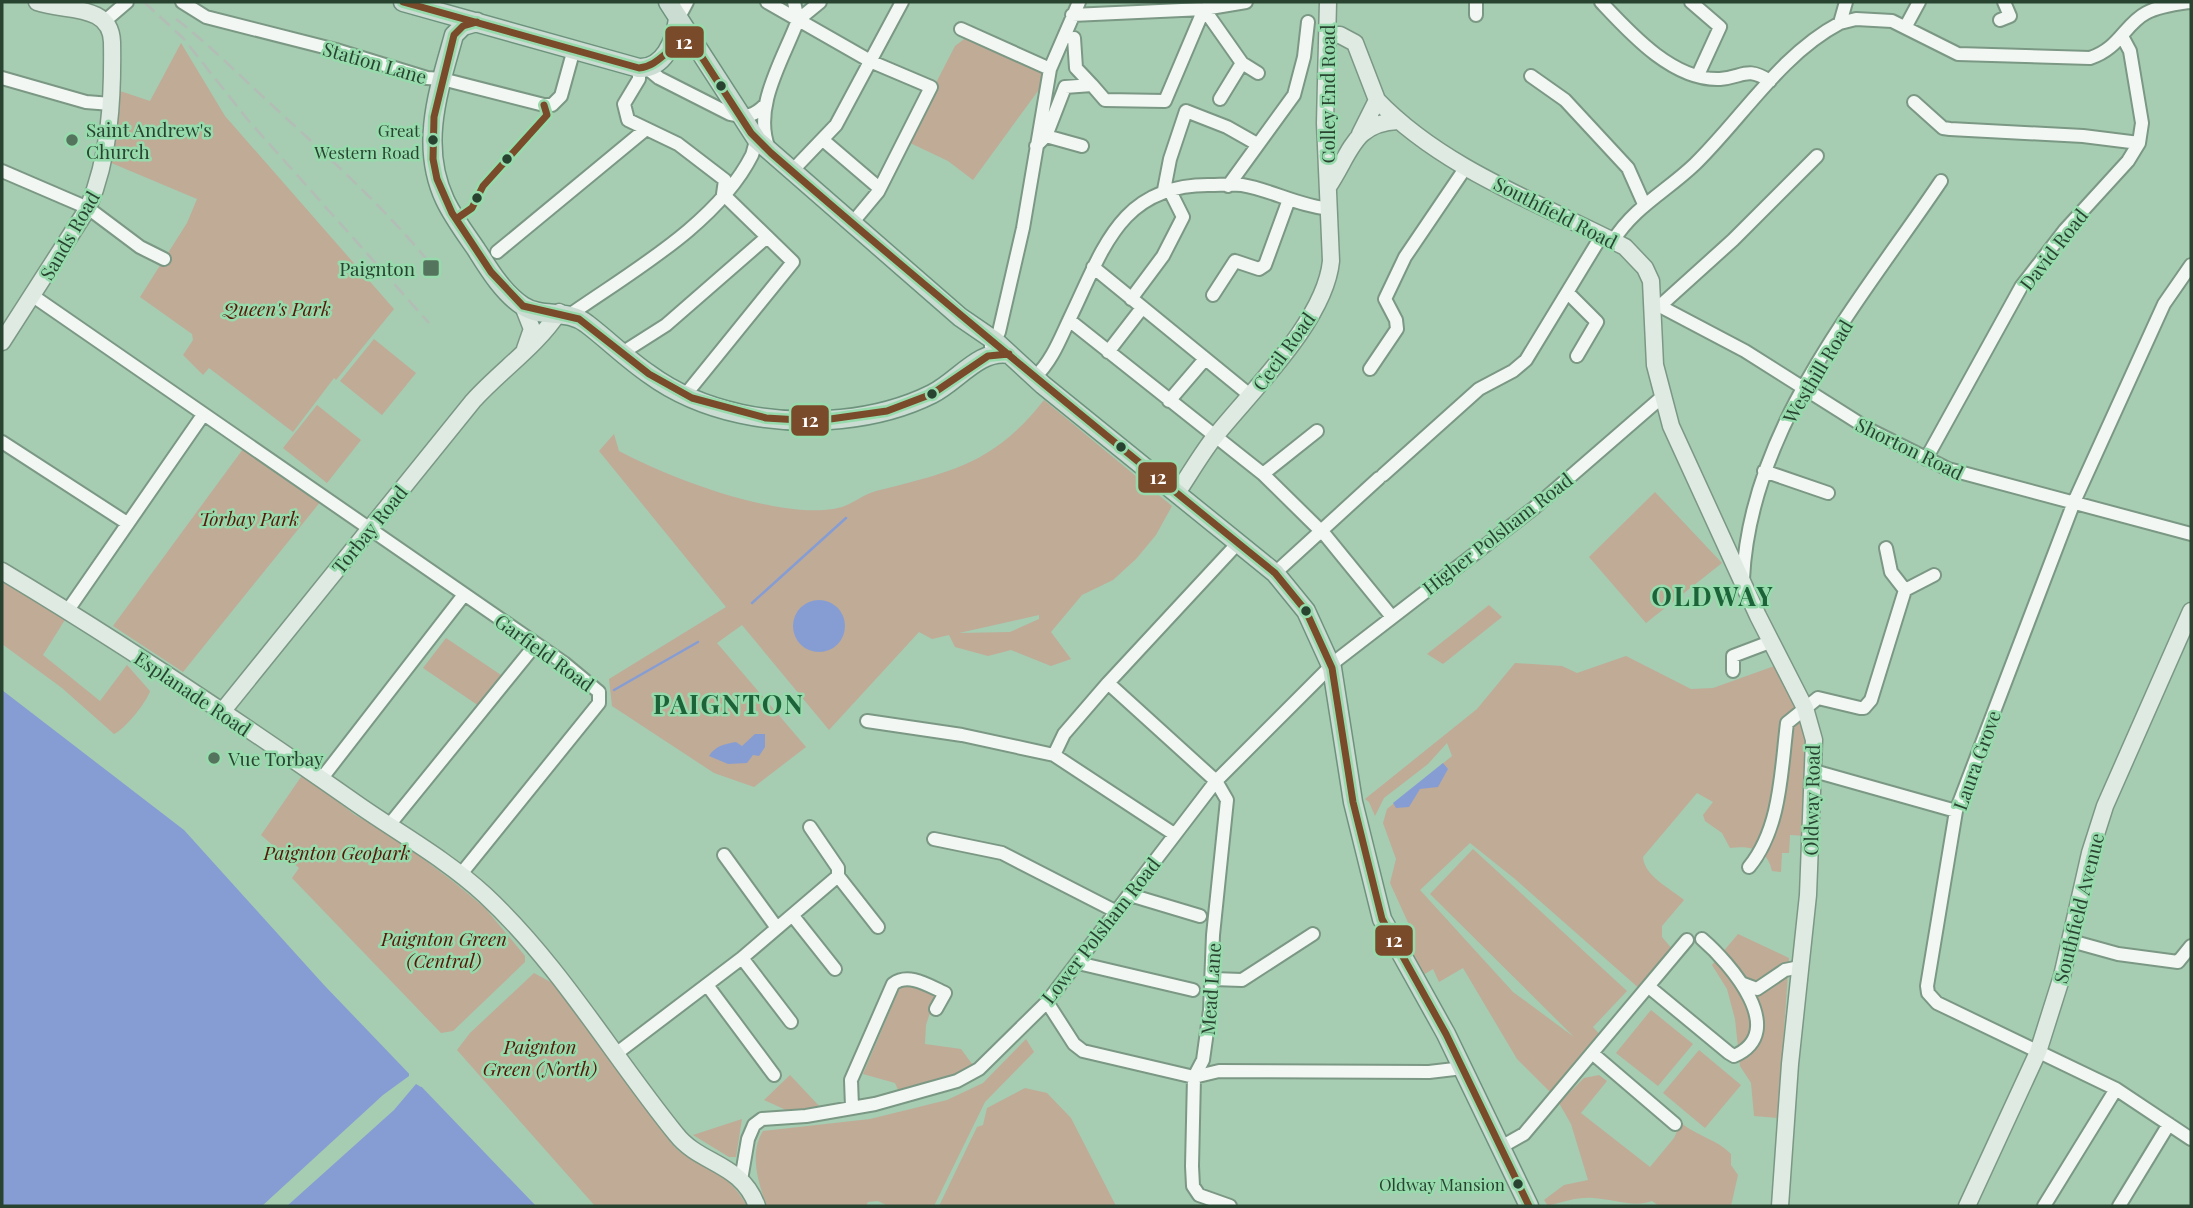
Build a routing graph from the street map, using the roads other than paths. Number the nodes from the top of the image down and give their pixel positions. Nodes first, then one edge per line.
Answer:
1 (37, 2) edge
2 (127, 2) edge
3 (182, 2) edge
4 (403, 2) edge
5 (667, 2) edge
6 (687, 2) edge
7 (767, 2) edge
8 (794, 2) edge
9 (820, 2) edge
10 (902, 2) edge
11 (1079, 2) edge
12 (1246, 2) edge
13 (1601, 2) edge
14 (1691, 2) edge
15 (1846, 2) edge
16 (1919, 2) edge
17 (2004, 2) edge
18 (2190, 2) edge
19 (1324, 3) edge
20 (2142, 8) edge
21 (1205, 9) junction
22 (1072, 15) junction
23 (678, 19) junction
24 (106, 20) junction
25 (798, 20) junction
26 (2000, 20) dead end
27 (459, 22) junction
28 (1840, 23) junction
29 (1906, 26) junction
30 (961, 29) dead end
31 (1314, 32) junction
32 (1074, 38) dead end
33 (2123, 38) junction
34 (671, 45) junction
35 (694, 45) junction
36 (574, 49) junction
37 (872, 61) junction
38 (1242, 63) junction
39 (643, 68) junction
40 (1050, 69) junction
41 (1258, 73) dead end
42 (1699, 75) junction
43 (1531, 76) dead end
44 (2, 78) edge
45 (442, 79) junction
46 (1770, 81) junction
47 (1092, 85) junction
48 (1220, 99) dead end
49 (1377, 100) junction
50 (1914, 102) dead end
51 (111, 104) junction
52 (765, 105) junction
53 (741, 117) junction
54 (1398, 121) junction
55 (646, 129) junction
56 (1360, 134) junction
57 (754, 136) junction
58 (1046, 136) junction
59 (823, 140) junction
60 (2139, 143) junction
61 (1257, 144) junction
62 (1036, 146) junction
63 (1082, 146) dead end
64 (771, 153) junction
65 (1817, 156) dead end
66 (1466, 167) junction
67 (2, 171) edge
68 (792, 171) junction
69 (1941, 181) dead end
70 (1228, 186) junction
71 (878, 187) junction
72 (1328, 187) junction
73 (1167, 190) junction
74 (723, 194) junction
75 (1288, 202) junction
76 (1644, 204) junction
77 (88, 208) junction
78 (1330, 209) junction
79 (853, 222) junction
80 (767, 237) junction
81 (1608, 238) junction
82 (497, 252) dead end
83 (164, 259) dead end
84 (2191, 265) edge
85 (1093, 267) junction
86 (1568, 293) junction
87 (1213, 295) dead end
88 (33, 296) junction
89 (1131, 299) junction
90 (1658, 304) junction
91 (523, 306) junction
92 (1142, 308) junction
93 (565, 313) junction
94 (1069, 320) junction
95 (971, 326) junction
96 (995, 341) junction
97 (2, 342) edge
98 (1652, 342) joint
99 (524, 351) junction
100 (1108, 352) junction
101 (622, 353) junction
102 (1009, 354) junction
103 (1577, 356) dead end
104 (1205, 359) junction
105 (977, 361) junction
106 (1370, 369) dead end
107 (1035, 377) junction
108 (1802, 390) junction
109 (686, 394) junction
110 (1251, 396) junction
111 (1662, 397) junction
112 (1169, 401) junction
113 (204, 415) junction
114 (1317, 431) dead end
115 (1214, 437) junction
116 (2, 442) edge
117 (1926, 459) junction
118 (1764, 471) junction
119 (1263, 474) junction
120 (1177, 493) junction
121 (1828, 494) dead end
122 (2074, 502) junction
123 (127, 523) junction
124 (370, 528) junction
125 (1320, 532) junction
126 (2191, 534) edge
127 (1235, 546) junction
128 (1886, 548) dead end
129 (2, 571) edge
130 (1275, 573) junction
131 (1934, 575) dead end
132 (1742, 582) junction
133 (1905, 590) junction
134 (463, 596) junction
135 (68, 610) junction
136 (2191, 611) edge
137 (1392, 617) junction
138 (1770, 642) junction
139 (536, 644) junction
140 (1332, 668) junction
141 (1733, 671) dead end
142 (1108, 683) junction
143 (1805, 709) junction
144 (221, 713) junction
145 (867, 721) dead end
146 (1054, 755) junction
147 (1814, 771) junction
148 (322, 778) junction
149 (1216, 781) junction
150 (1956, 811) junction
151 (390, 824) junction
152 (810, 827) dead end
153 (1174, 834) junction
154 (934, 839) dead end
155 (724, 855) dead end
156 (1749, 867) dead end
157 (461, 874) junction
158 (838, 876) junction
159 (1130, 895) junction
160 (1117, 912) junction
161 (793, 916) junction
162 (1200, 916) dead end
163 (878, 927) dead end
164 (777, 928) junction
165 (1313, 934) dead end
166 (1702, 939) dead end
167 (1687, 940) dead end
168 (2071, 941) junction
169 (2191, 946) edge
170 (742, 957) junction
171 (1078, 963) junction
172 (1800, 967) junction
173 (835, 969) dead end
174 (1213, 979) junction
175 (1741, 983) junction
176 (707, 985) junction
177 (1649, 987) junction
178 (1193, 990) dead end
179 (1043, 1005) junction
180 (936, 1009) dead end
181 (791, 1022) dead end
182 (2038, 1052) junction
183 (617, 1053) junction
184 (1592, 1053) junction
185 (1463, 1068) junction
186 (774, 1075) dead end
187 (1194, 1077) junction
188 (2116, 1089) junction
189 (852, 1107) junction
190 (1675, 1124) dead end
191 (2169, 1124) junction
192 (2191, 1139) edge
193 (1501, 1147) junction
194 (741, 1180) junction
195 (757, 1206) edge
196 (1230, 1206) edge
197 (1529, 1206) edge
198 (1780, 1206) edge
199 (1967, 1206) edge
200 (2044, 1206) edge
201 (2119, 1206) edge

1 - 24 main road
2 - 24 street
3 - 45 street, Station Lane
4 - 27 main road
5 - 23 main road
6 - 23 street
7 - 25 street
8 - 25 street
9 - 25 street
10 - 37 street
11 - 22 street
12 - 21 street
13 - 42 street
14 - 42 street
15 - 28 street
16 - 29 street
17 - 26 street
18 - 20 street
19 - 31 main road, Colley End Road
20 - 33 street
21 - 22 street
21 - 38 street
21 - 47 street
22 - 40 street
23 - 34 main road
23 - 35 main road
24 - 51 main road, Sands Road
25 - 37 street
25 - 52 street
27 - 36 main road
27 - 45 main road
28 - 29 street
28 - 46 street
29 - 33 street
30 - 40 street
31 - 49 main road, Southfield Road
31 - 61 street
31 - 72 main road, Colley End Road
32 - 47 street
33 - 60 street
34 - 35 main road
34 - 39 main road
35 - 53 main road
36 - 39 main road
36 - 45 street, Station Lane
37 - 59 street
37 - 71 street
38 - 41 street
38 - 48 street
39 - 53 street
39 - 55 street
40 - 62 street
42 - 46 street
43 - 76 street
44 - 51 street
45 - 91 main road
46 - 76 street
47 - 58 street
49 - 54 main road, Southfield Road
49 - 56 main road
50 - 60 street
51 - 77 main road, Sands Road
52 - 53 street
52 - 64 street
53 - 57 main road
54 - 56 main road
54 - 66 main road, Southfield Road
55 - 74 street
55 - 82 street
56 - 72 main road
57 - 64 main road
57 - 74 street
58 - 62 street
58 - 63 street
59 - 68 street
59 - 71 street
60 - 117 street, David Road
61 - 70 street
61 - 73 street
62 - 96 street
64 - 68 main road
65 - 90 street
66 - 81 main road, Southfield Road
66 - 106 street
67 - 77 street
68 - 79 main road
69 - 108 street, Westhill Road
70 - 73 street
70 - 75 street
71 - 79 street
72 - 78 main road, Cecil Road
73 - 85 street
73 - 89 street
74 - 80 street
74 - 93 street
75 - 78 street
75 - 87 street
76 - 81 street
77 - 83 street
77 - 88 main road, Sands Road
78 - 110 main road, Cecil Road
79 - 95 main road
80 - 101 street
80 - 109 street
81 - 86 street
81 - 90 main road, Southfield Road
84 - 122 street, Laura Grove
85 - 89 street
85 - 94 street
86 - 103 street
86 - 125 street
88 - 97 main road, Sands Road
88 - 113 street, Garfield Road
89 - 92 street
90 - 98 main road, Southfield Road
90 - 108 street, Shorton Road
91 - 93 main road
91 - 99 main road
92 - 100 street
92 - 104 street
93 - 99 main road, Torbay Road
93 - 101 main road
94 - 100 street
94 - 107 street
95 - 96 main road
95 - 105 main road
96 - 102 main road
96 - 105 street
98 - 111 main road, Oldway Road
99 - 124 main road, Torbay Road
100 - 112 street
101 - 109 main road
102 - 105 main road
102 - 107 main road
104 - 110 street
104 - 112 street
105 - 109 main road
107 - 120 main road
108 - 117 street, Shorton Road
108 - 118 street, Westhill Road
110 - 115 main road, Cecil Road
111 - 132 main road, Oldway Road
111 - 137 street, Higher Polsham Road
112 - 115 street
113 - 123 street
113 - 124 street, Garfield Road
114 - 119 street
115 - 119 street
115 - 120 main road, Cecil Road
116 - 123 street
117 - 122 street, Shorton Road
118 - 121 street
118 - 132 street, Westhill Road
119 - 125 street
120 - 127 main road
122 - 126 street, Shorton Road
122 - 150 street, Laura Grove
123 - 135 street
124 - 134 street, Garfield Road
124 - 144 main road, Torbay Road
125 - 130 street
125 - 137 street
127 - 130 main road
127 - 142 street
128 - 133 street
129 - 135 main road, Esplanade Road
130 - 140 main road
131 - 133 street
132 - 138 main road, Oldway Road
133 - 143 street
134 - 139 street, Garfield Road
134 - 148 street
135 - 144 main road, Esplanade Road
136 - 168 main road, Southfield Avenue
137 - 140 street, Higher Polsham Road
138 - 141 street
138 - 143 main road, Oldway Road
139 - 151 street
139 - 157 street, Garfield Road
140 - 149 street, Lower Polsham Road
140 - 185 main road
142 - 146 street
142 - 149 street
143 - 147 main road, Oldway Road
143 - 156 street
144 - 148 main road, Esplanade Road
145 - 146 street
146 - 153 street
147 - 150 street
147 - 172 main road, Oldway Road
148 - 151 main road, Esplanade Road
149 - 153 street, Lower Polsham Road
149 - 174 street, Mead Lane
150 - 182 street, Laura Grove
151 - 157 main road, Esplanade Road
152 - 158 street
153 - 159 street, Lower Polsham Road
154 - 160 street
155 - 164 street
157 - 183 main road, Esplanade Road
158 - 161 street
158 - 163 street
159 - 160 street, Lower Polsham Road
159 - 162 street
160 - 171 street, Lower Polsham Road
161 - 164 street
161 - 173 street
164 - 170 street
165 - 174 street
166 - 175 street
167 - 177 street
168 - 169 street
168 - 182 main road, Southfield Avenue
170 - 176 street
170 - 181 street
171 - 178 street
171 - 179 street, Lower Polsham Road
172 - 175 street
172 - 198 main road, Oldway Road
174 - 187 street, Mead Lane
175 - 177 street
176 - 183 street
176 - 186 street
177 - 184 street
179 - 187 street
179 - 189 street, Lower Polsham Road
180 - 189 street
182 - 188 street, Laura Grove
182 - 199 main road, Southfield Avenue
183 - 194 main road, Esplanade Road
184 - 190 street
184 - 193 street
185 - 187 street
185 - 193 main road
187 - 196 street, Mead Lane
188 - 191 street, Laura Grove
188 - 200 street
189 - 194 street, Lower Polsham Road
191 - 192 street, Laura Grove
191 - 201 street
193 - 197 main road
194 - 195 main road, Esplanade Road

